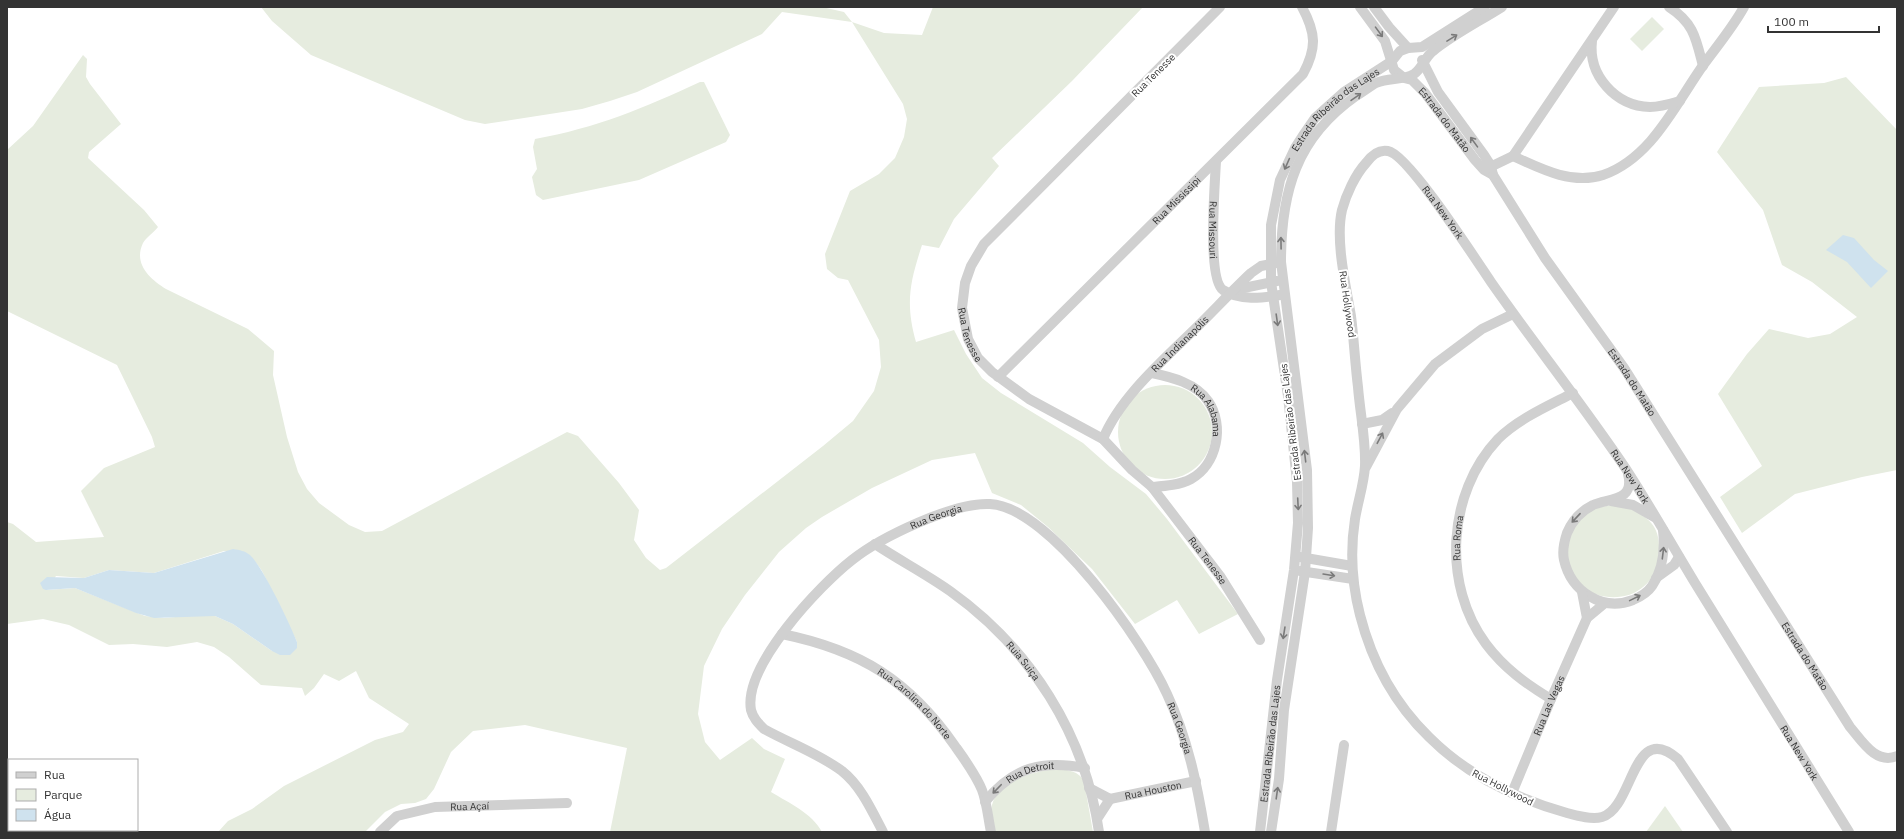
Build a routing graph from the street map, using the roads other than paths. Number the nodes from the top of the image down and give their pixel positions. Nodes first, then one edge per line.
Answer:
1 (1220, 7) edge
2 (1302, 7) edge
3 (1374, 7) edge
4 (1486, 7) edge
5 (1502, 7) edge
6 (1670, 7) edge
7 (1744, 7) edge
8 (1362, 8) edge
9 (1615, 8) edge
10 (1593, 39) junction
11 (1408, 48) junction
12 (1392, 61) junction
13 (1422, 62) junction
14 (1703, 66) junction
15 (1404, 78) junction
16 (1680, 101) junction
17 (1379, 152) joint
18 (1513, 156) junction
19 (1216, 161) junction
20 (1489, 170) junction
21 (1281, 262) junction
22 (1270, 263) junction
23 (1283, 280) junction
24 (1271, 282) junction
25 (1232, 291) junction
26 (1285, 295) junction
27 (1273, 296) junction
28 (1513, 314) junction
29 (1152, 373) junction
30 (998, 377) junction
31 (1573, 393) junction
32 (1397, 409) junction
33 (1362, 424) junction
34 (1103, 439) junction
35 (1365, 468) junction
36 (1627, 470) junction
37 (1152, 486) junction
38 (1610, 500) junction
39 (1657, 519) junction
40 (1663, 528) junction
41 (874, 544) junction
42 (1295, 556) junction
43 (1306, 557) junction
44 (1680, 557) junction
45 (1352, 566) junction
46 (1294, 570) junction
47 (1305, 572) junction
48 (1656, 578) junction
49 (1353, 579) junction
50 (1582, 592) junction
51 (1605, 603) junction
52 (1587, 618) junction
53 (782, 634) junction
54 (1260, 640) dead end
55 (1551, 699) junction
56 (1344, 745) dead end
57 (1897, 756) edge
58 (1085, 768) junction
59 (1196, 781) junction
60 (1089, 788) junction
61 (1512, 793) junction
62 (1110, 799) junction
63 (985, 802) junction
64 (567, 803) dead end
65 (1097, 819) junction
66 (380, 832) edge
67 (883, 832) edge
68 (991, 832) edge
69 (1099, 832) edge
70 (1205, 832) edge
71 (1260, 832) edge
72 (1271, 832) edge
73 (1331, 832) edge
74 (1727, 832) edge
75 (1849, 832) edge

1 - 30 street, Rua Tenesse
2 - 19 street, Rua Mississipi
3 - 11 street
4 - 11 street
13 -> 5 street
6 - 14 street
7 - 14 street
8 -> 12 street, Estrada do Matão
9 - 10 street
10 - 16 street
10 - 18 street
11 - 12 street
11 - 13 street
12 - 15 street, Estrada do Matão
12 -> 22 street, Estrada Ribeirão das Lajes
13 - 15 street
20 -> 13 street
14 - 16 street
15 - 20 street, Estrada do Matão
21 -> 15 street, Estrada Ribeirão das Lajes
16 - 18 street
17 - 28 street, Rua New York
17 - 33 street, Rua Hollywood
18 - 20 street
19 - 25 street, Rua Missouri
19 - 30 street, Rua Mississipi
20 - 57 street, Estrada do Matão
21 - 22 street
21 - 23 street, Estrada Ribeirão das Lajes
22 - 24 street, Estrada Ribeirão das Lajes
22 - 25 street, Rua Indianapólis
23 - 24 street
23 - 26 street, Estrada Ribeirão das Lajes
24 - 25 street
24 - 27 street, Estrada Ribeirão das Lajes
25 - 27 street
25 - 29 street, Rua Indianapólis
26 - 27 street
43 -> 26 street, Estrada Ribeirão das Lajes
27 -> 42 street, Estrada Ribeirão das Lajes
28 - 31 street, Rua New York
28 - 32 street, Rua Hollywood
29 - 34 street, Rua Indianapólis
29 - 37 street, Rua Alabama
30 - 34 street, Rua Tenesse
31 - 36 street, Rua New York
31 - 55 street, Rua Roma
32 - 33 street
35 -> 32 street, Rua Hollywood
33 - 35 street, Rua Hollywood
34 - 37 street, Rua Tenesse
35 - 45 street, Rua Hollywood
36 - 38 street
36 - 39 street, Rua New York
37 - 54 street, Rua Tenesse
38 - 39 street
38 -> 50 street
39 - 40 street, Rua New York
40 - 44 street, Rua New York
48 -> 40 street
41 - 53 street, Rua Georgia
41 - 58 street, Ruia Suiça
41 - 59 street, Rua Georgia
42 - 43 street
42 - 46 street, Estrada Ribeirão das Lajes
43 - 45 street
43 - 47 street, Estrada Ribeirão das Lajes
44 - 48 street
44 - 75 street, Rua New York
45 - 49 street, Rua Hollywood
46 - 47 street
46 -> 71 street, Estrada Ribeirão das Lajes
47 -> 49 street
72 -> 47 street, Estrada Ribeirão das Lajes
51 -> 48 street
49 - 61 street, Rua Hollywood
50 - 51 street
50 - 52 street
51 - 52 street, Rua Las Vegas
52 - 55 street, Rua Las Vegas
53 - 63 street, Rua Carolina do Norte
53 - 67 street, Rua Georgia
55 - 61 street, Rua Las Vegas
56 - 73 street
58 - 60 street, Ruia Suiça
58 -> 63 street, Rua Detroit
59 - 62 street, Rua Houston
59 - 70 street, Rua Georgia
60 - 62 street
60 - 65 street, Ruia Suiça
61 - 74 street, Rua Hollywood
62 - 65 street
63 - 68 street, Rua Carolina do Norte
64 - 66 street, Rua Açaí
65 - 69 street, Ruia Suiça

